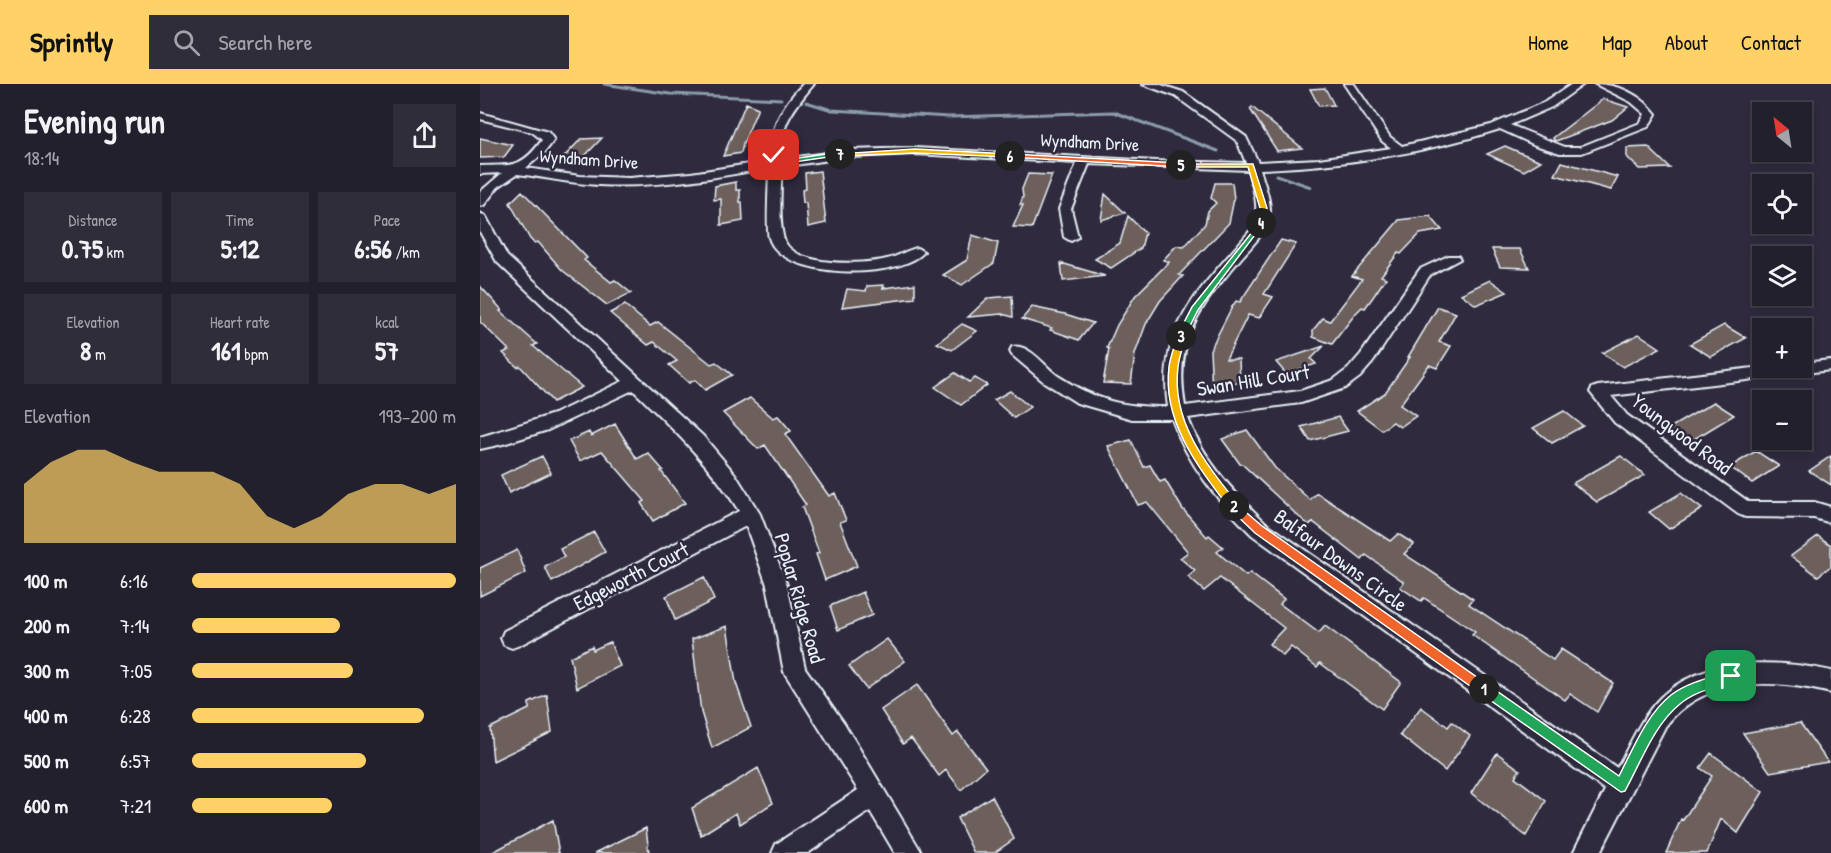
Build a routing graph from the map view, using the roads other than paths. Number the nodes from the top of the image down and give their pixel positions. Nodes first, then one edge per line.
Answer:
1 (809, 84) edge
2 (1147, 84) edge
3 (1349, 84) edge
4 (1579, 84) edge
5 (1600, 84) edge
6 (480, 116) edge
7 (1500, 125) junction
8 (1401, 150) junction
9 (1084, 160) junction
10 (774, 163) junction
11 (1251, 165) junction
12 (480, 170) edge
13 (513, 172) junction
14 (480, 202) edge
15 (480, 217) edge
16 (1071, 237) dead end
17 (917, 252) dead end
18 (1453, 259) dead end
19 (1018, 351) dead end
20 (1831, 365) edge
21 (633, 383) junction
22 (1176, 413) junction
23 (483, 443) dead end
24 (751, 514) junction
25 (1831, 515) edge
26 (512, 638) dead end
27 (1831, 682) edge
28 (1621, 786) junction
29 (874, 794) junction
30 (785, 853) edge
31 (909, 853) edge
32 (1586, 853) edge

1 - 10 street
2 - 11 street, Balfour Downs Circle
3 - 8 street
4 - 7 street, Wyndham Drive
5 - 7 street
6 - 13 street
7 - 8 street, Wyndham Drive
8 - 11 street, Wyndham Drive
9 - 10 street, Wyndham Drive
9 - 11 street, Wyndham Drive
9 - 16 street
10 - 13 street, Wyndham Drive
10 - 17 street
11 - 22 street, Balfour Downs Circle
12 - 13 street, Wyndham Drive
13 - 14 street
15 - 21 street, Poplar Ridge Road
18 - 22 street, Swan Hill Court
19 - 22 street, Swan Hill Court
20 - 25 street, Youngwood Road
21 - 23 street
21 - 24 street, Poplar Ridge Road
22 - 28 street, Balfour Downs Circle
24 - 26 street, Edgeworth Court
24 - 29 street, Poplar Ridge Road
27 - 28 street
28 - 32 street
29 - 30 street
29 - 31 street, Poplar Ridge Road

